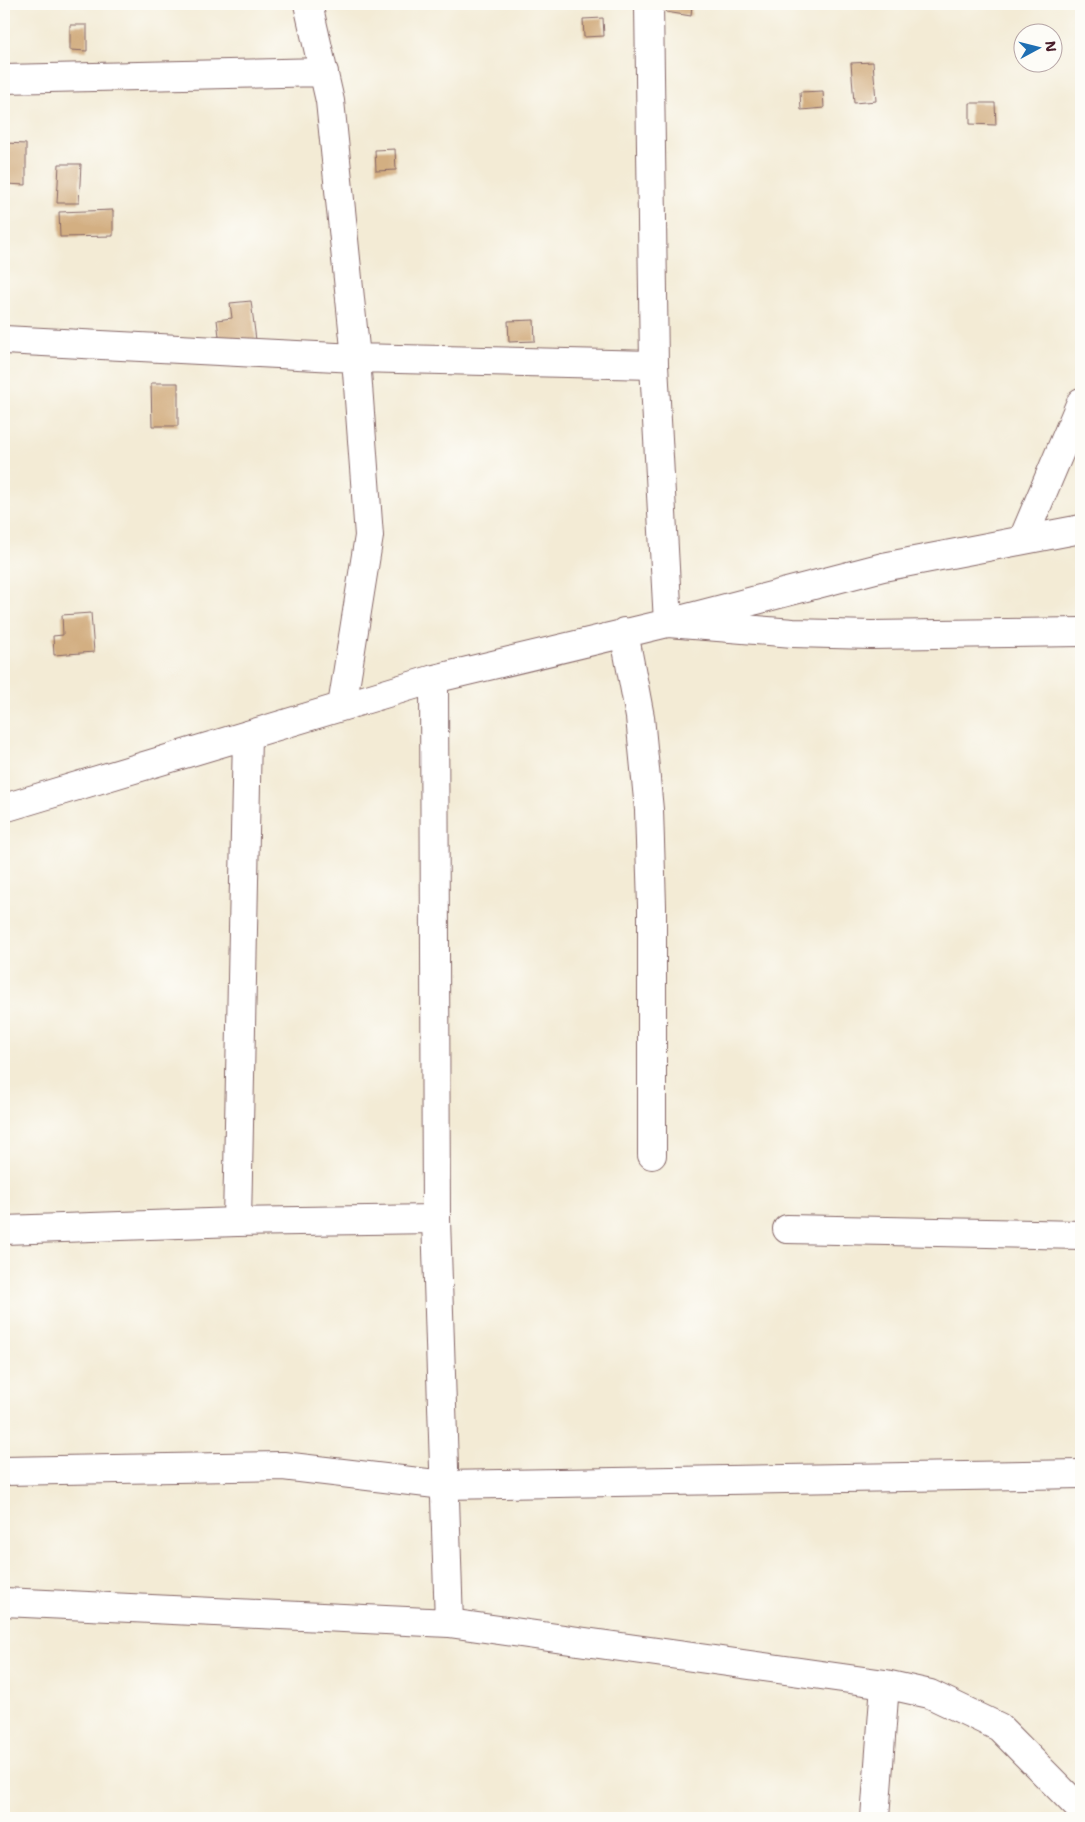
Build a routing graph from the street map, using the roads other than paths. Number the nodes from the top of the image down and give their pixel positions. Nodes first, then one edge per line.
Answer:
1 (308, 4) edge
2 (649, 4) edge
3 (324, 72) junction
4 (4, 79) edge
5 (4, 340) edge
6 (356, 358) junction
7 (654, 365) junction
8 (1081, 402) edge
9 (1081, 529) edge
10 (1023, 539) junction
11 (668, 623) junction
12 (624, 632) junction
13 (1081, 632) edge
14 (434, 679) junction
15 (342, 706) junction
16 (247, 735) junction
17 (4, 808) edge
18 (652, 1155) dead end
19 (436, 1219) junction
20 (237, 1222) junction
21 (787, 1229) dead end
22 (4, 1230) edge
23 (1081, 1235) edge
24 (4, 1471) edge
25 (1081, 1474) edge
26 (444, 1485) junction
27 (4, 1602) edge
28 (448, 1623) junction
29 (885, 1684) junction
30 (1081, 1810) edge
31 (875, 1818) edge

1 - 3 street
2 - 7 street
3 - 4 street
3 - 6 street
5 - 6 street
6 - 7 street
6 - 15 street
7 - 11 street
8 - 10 street
9 - 10 street
10 - 11 street
11 - 12 street
11 - 13 street
12 - 14 street
12 - 18 street
14 - 15 street
14 - 19 street
15 - 16 street
16 - 17 street
16 - 20 street
19 - 20 street
19 - 26 street
20 - 22 street
21 - 23 street
24 - 26 street
25 - 26 street
26 - 28 street
27 - 28 street
28 - 29 street
29 - 30 street
29 - 31 street

